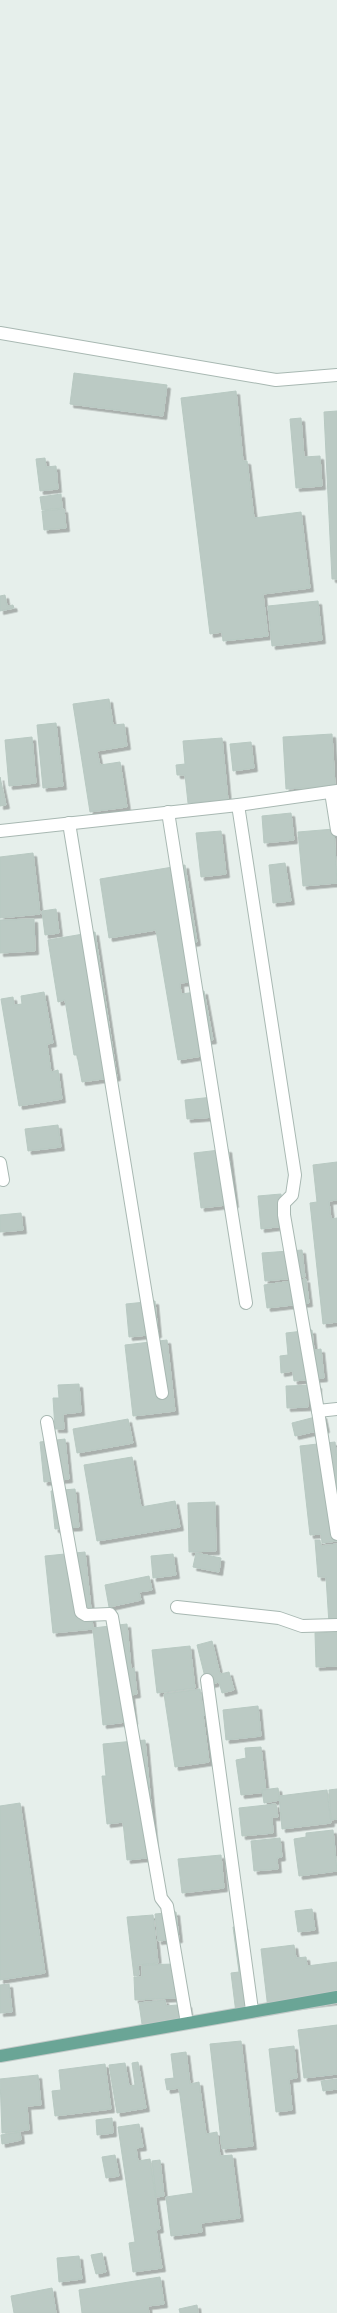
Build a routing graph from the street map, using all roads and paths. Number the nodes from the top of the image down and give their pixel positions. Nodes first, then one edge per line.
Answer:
1 (0, 333) edge
2 (337, 375) edge
3 (334, 792) edge
4 (238, 805) junction
5 (168, 812) junction
6 (69, 823) junction
7 (0, 830) edge
8 (337, 830) edge
9 (0, 1163) edge
10 (3, 1180) dead end
11 (246, 1303) dead end
12 (162, 1393) dead end
13 (337, 1409) edge
14 (318, 1411) junction
15 (47, 1422) dead end
16 (337, 1534) edge
17 (176, 1607) dead end
18 (337, 1625) edge
19 (207, 1680) dead end
20 (337, 1997) edge
21 (252, 2010) junction
22 (187, 2022) junction
23 (0, 2056) edge

1 - 2 street
3 - 4 street
3 - 8 street
4 - 5 street
4 - 14 street
5 - 6 street
5 - 11 street
6 - 7 street
6 - 12 street
9 - 10 street
13 - 14 street
14 - 16 street
15 - 22 street
17 - 18 street
19 - 21 street
20 - 21 main road
21 - 22 main road
22 - 23 main road

